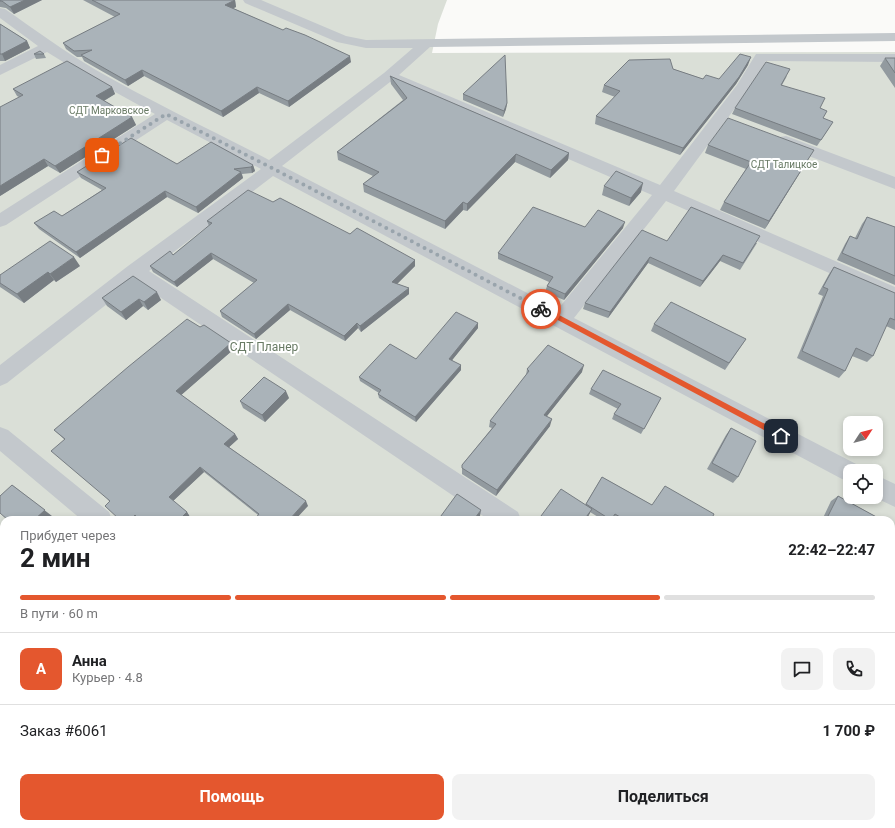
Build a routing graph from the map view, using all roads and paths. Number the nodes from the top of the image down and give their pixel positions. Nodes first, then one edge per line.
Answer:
1 (250, 0) edge
2 (0, 12) edge
3 (895, 37) edge
4 (428, 42) junction
5 (366, 44) junction
6 (48, 46) junction
7 (895, 58) edge
8 (0, 72) edge
9 (392, 73) junction
10 (166, 114) junction
11 (771, 135) edge
12 (270, 167) junction
13 (895, 183) edge
14 (663, 192) junction
15 (0, 221) edge
16 (135, 272) junction
17 (895, 295) edge
18 (562, 320) junction
19 (0, 377) edge
20 (0, 437) edge
21 (843, 468) edge
22 (883, 490) edge
23 (895, 496) edge
24 (95, 516) edge
25 (503, 516) edge

1 - 5 street
2 - 6 street
3 - 4 street
4 - 5 street
4 - 9 street
5 - 9 street
6 - 8 street
6 - 10 street
7 - 14 street
9 - 12 street
9 - 14 street
10 - 12 street
10 - 15 street
11 - 13 street
12 - 16 street
12 - 18 street
14 - 17 street
14 - 18 street
16 - 19 street
16 - 25 street
18 - 21 street
20 - 24 street
22 - 23 street

